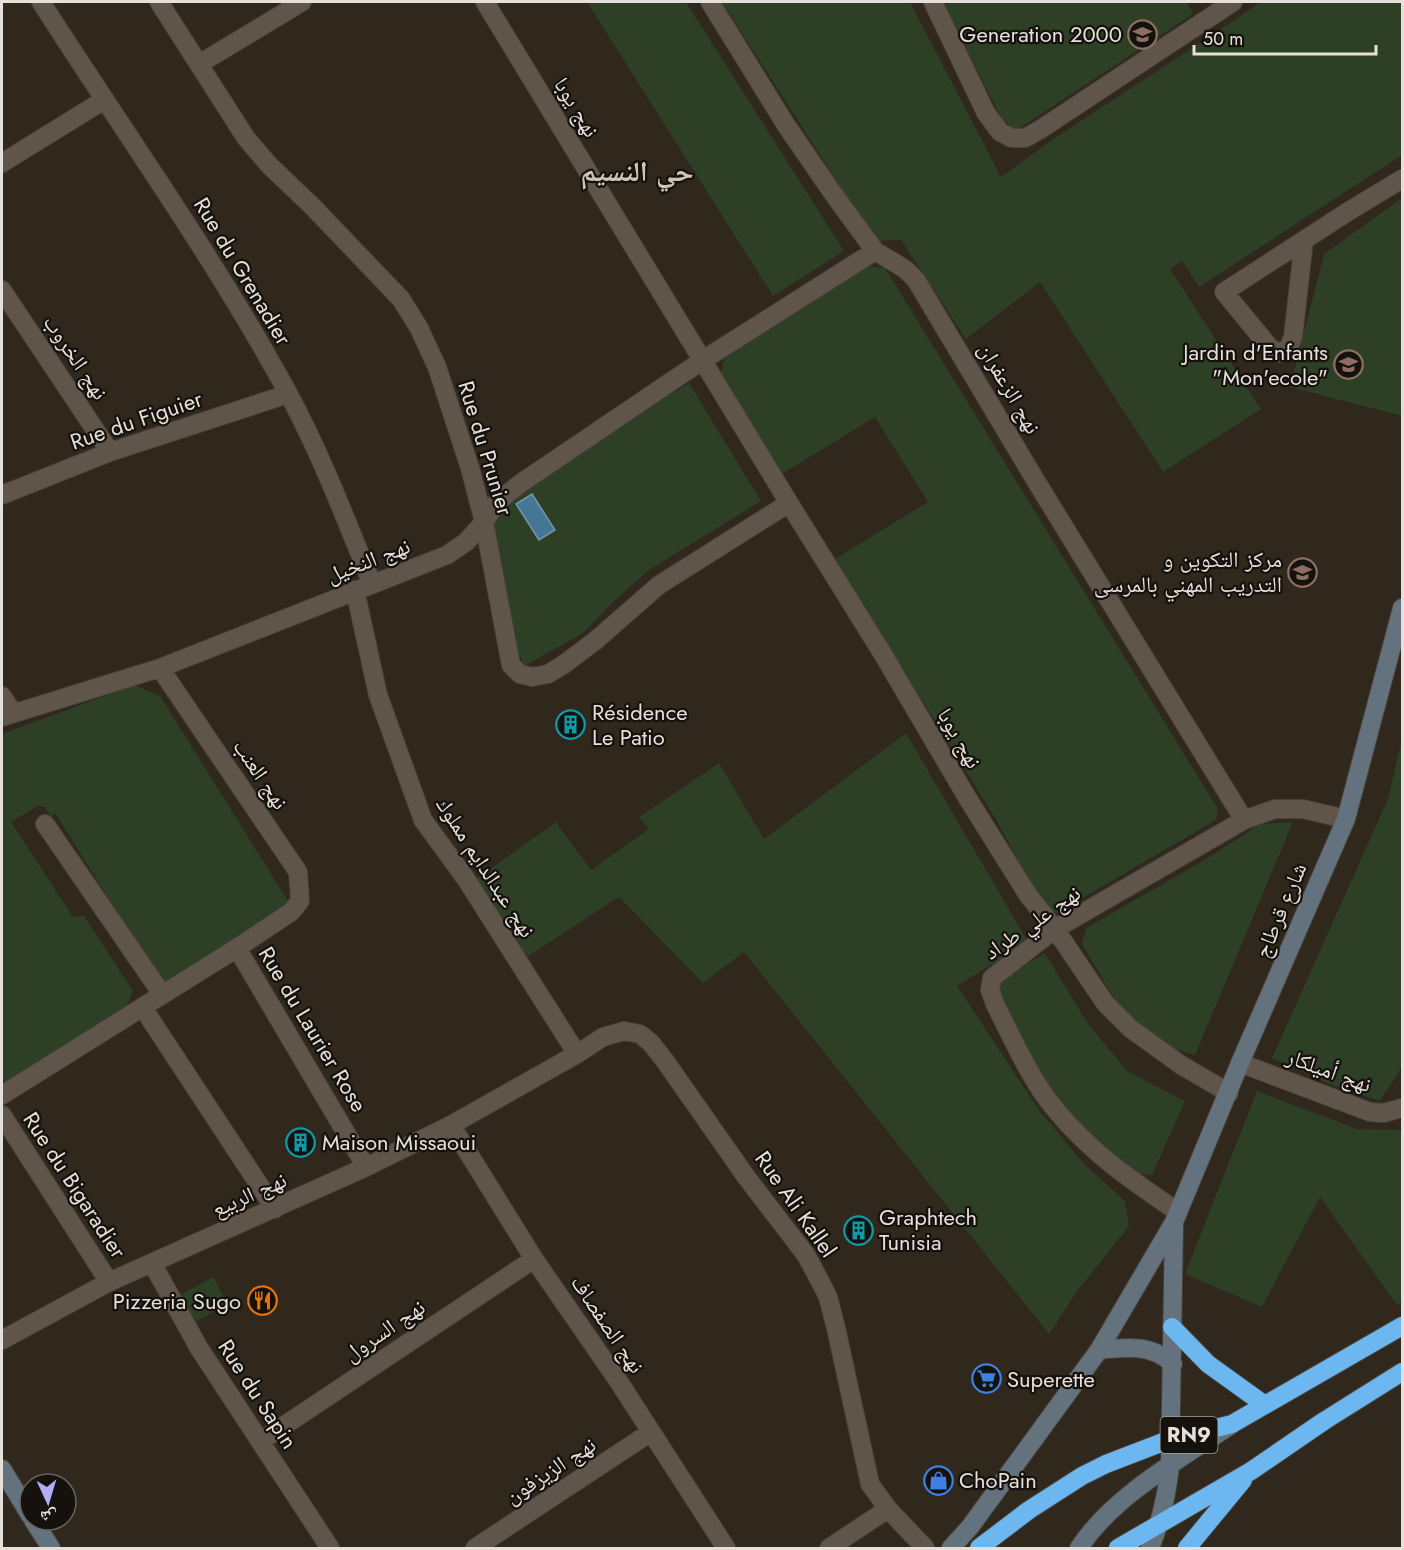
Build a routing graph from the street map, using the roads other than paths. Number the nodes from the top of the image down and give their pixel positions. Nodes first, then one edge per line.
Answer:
1 (41, 2) edge
2 (159, 2) edge
3 (302, 2) edge
4 (485, 2) edge
5 (710, 2) edge
6 (933, 2) edge
7 (1233, 2) edge
8 (1209, 9) edge
9 (199, 64) junction
10 (104, 100) junction
11 (2, 163) edge
12 (1402, 179) edge
13 (1304, 240) junction
14 (875, 250) junction
15 (2, 290) edge
16 (703, 360) junction
17 (288, 394) junction
18 (110, 452) junction
19 (2, 495) edge
20 (789, 503) junction
21 (484, 522) junction
22 (363, 587) junction
23 (1402, 608) edge
24 (160, 668) junction
25 (2, 696) edge
26 (8, 715) edge
27 (1346, 819) junction
28 (1244, 820) junction
29 (45, 824) dead end
30 (291, 912) joint
31 (1055, 929) junction
32 (237, 948) junction
33 (162, 994) junction
34 (143, 1008) junction
35 (577, 1054) junction
36 (1240, 1063) junction
37 (1229, 1093) junction
38 (2, 1095) edge
39 (1402, 1108) edge
40 (2, 1115) edge
41 (451, 1125) junction
42 (366, 1167) junction
43 (275, 1209) junction
44 (1176, 1217) junction
45 (534, 1259) junction
46 (152, 1263) junction
47 (109, 1282) junction
48 (1402, 1326) edge
49 (1172, 1327) junction
50 (2, 1340) edge
51 (1099, 1350) junction
52 (1173, 1364) junction
53 (1402, 1372) edge
54 (1265, 1405) junction
55 (1232, 1424) junction
56 (651, 1432) junction
57 (1171, 1439) junction
58 (261, 1441) junction
59 (1170, 1466) junction
60 (2, 1469) edge
61 (1251, 1471) junction
62 (18, 1495) edge
63 (888, 1509) junction
64 (1160, 1524) junction
65 (41, 1532) edge
66 (51, 1548) edge
67 (330, 1548) edge
68 (475, 1548) edge
69 (726, 1548) edge
70 (829, 1548) edge
71 (925, 1548) edge
72 (951, 1548) edge
73 (979, 1548) edge
74 (1079, 1548) edge
75 (1119, 1548) edge
76 (1150, 1548) edge
77 (1187, 1548) edge

1 - 10 street, Rue du Grenadier
2 - 9 street, Rue du Prunier
3 - 9 street
4 - 16 street, نهج يوبا
5 - 14 street, نهج الزعفران
6 - 8 street
7 - 8 street
9 - 21 street, Rue du Prunier
10 - 11 street
10 - 17 street, Rue du Grenadier
12 - 13 street
13 - 13 street
14 - 16 street
14 - 28 street, نهج الزعفران
15 - 18 street, نهج الخروب
16 - 20 street, نهج يوبا
16 - 21 street, نهج النخيل
17 - 18 street, Rue du Figuier
17 - 22 street, Rue du Grenadier
18 - 19 street, Rue du Figuier
20 - 21 street, Rue du Prunier
20 - 31 street, نهج يوبا
21 - 22 street, نهج النخيل
22 - 24 street, نهج النخيل
22 - 35 street, نهج عبدالدايم مملوك
23 - 27 street, شارع قرطاج
24 - 26 street, نهج النخيل
24 - 30 street, نهج العنب
25 - 26 street
27 - 28 street, نهج علي طراد
27 - 36 street, شارع قرطاج
28 - 31 street, نهج علي طراد
29 - 33 street
30 - 32 street, Rue du Laurier Rose
31 - 37 street, نهج يوبا
31 - 44 street, نهج علي طراد
32 - 33 street, Rue du Laurier Rose
32 - 42 street, Rue du Laurier Rose
33 - 34 street, Rue du Laurier Rose
34 - 38 street, Rue du Laurier Rose
34 - 43 street
35 - 41 street, نهج الربيع
35 - 63 street, Rue Ali Kallel
36 - 37 street, شارع قرطاج
36 - 39 street, نهج أميلكار
37 - 44 street, شارع قرطاج
40 - 47 street, Rue du Bigaradier
41 - 42 street, نهج الربيع
41 - 45 street, نهج الصفصاف
42 - 43 street, نهج الربيع
43 - 46 street, نهج الربيع
44 - 49 street
44 - 51 street
45 - 56 street, نهج الصفصاف
45 - 58 street, نهج السرول
46 - 47 street, نهج الربيع
46 - 58 street, Rue du Sapin
47 - 50 street, نهج الربيع
48 - 54 highway, RN9
49 - 52 street
49 - 54 highway
51 - 52 street
51 - 72 street
52 - 57 street
53 - 61 highway, RN9
54 - 55 highway, RN9
55 - 57 highway, RN9
55 - 59 street
56 - 68 street, نهج الزيزفون
56 - 69 street, نهج الصفصاف
57 - 59 street
57 - 73 highway, RN9
58 - 67 street, Rue du Sapin
59 - 64 street
59 - 74 street
60 - 62 street
61 - 64 highway, RN9
61 - 77 highway
63 - 70 street
63 - 71 street, Rue Ali Kallel
64 - 75 highway, RN9
64 - 76 street
65 - 66 street

